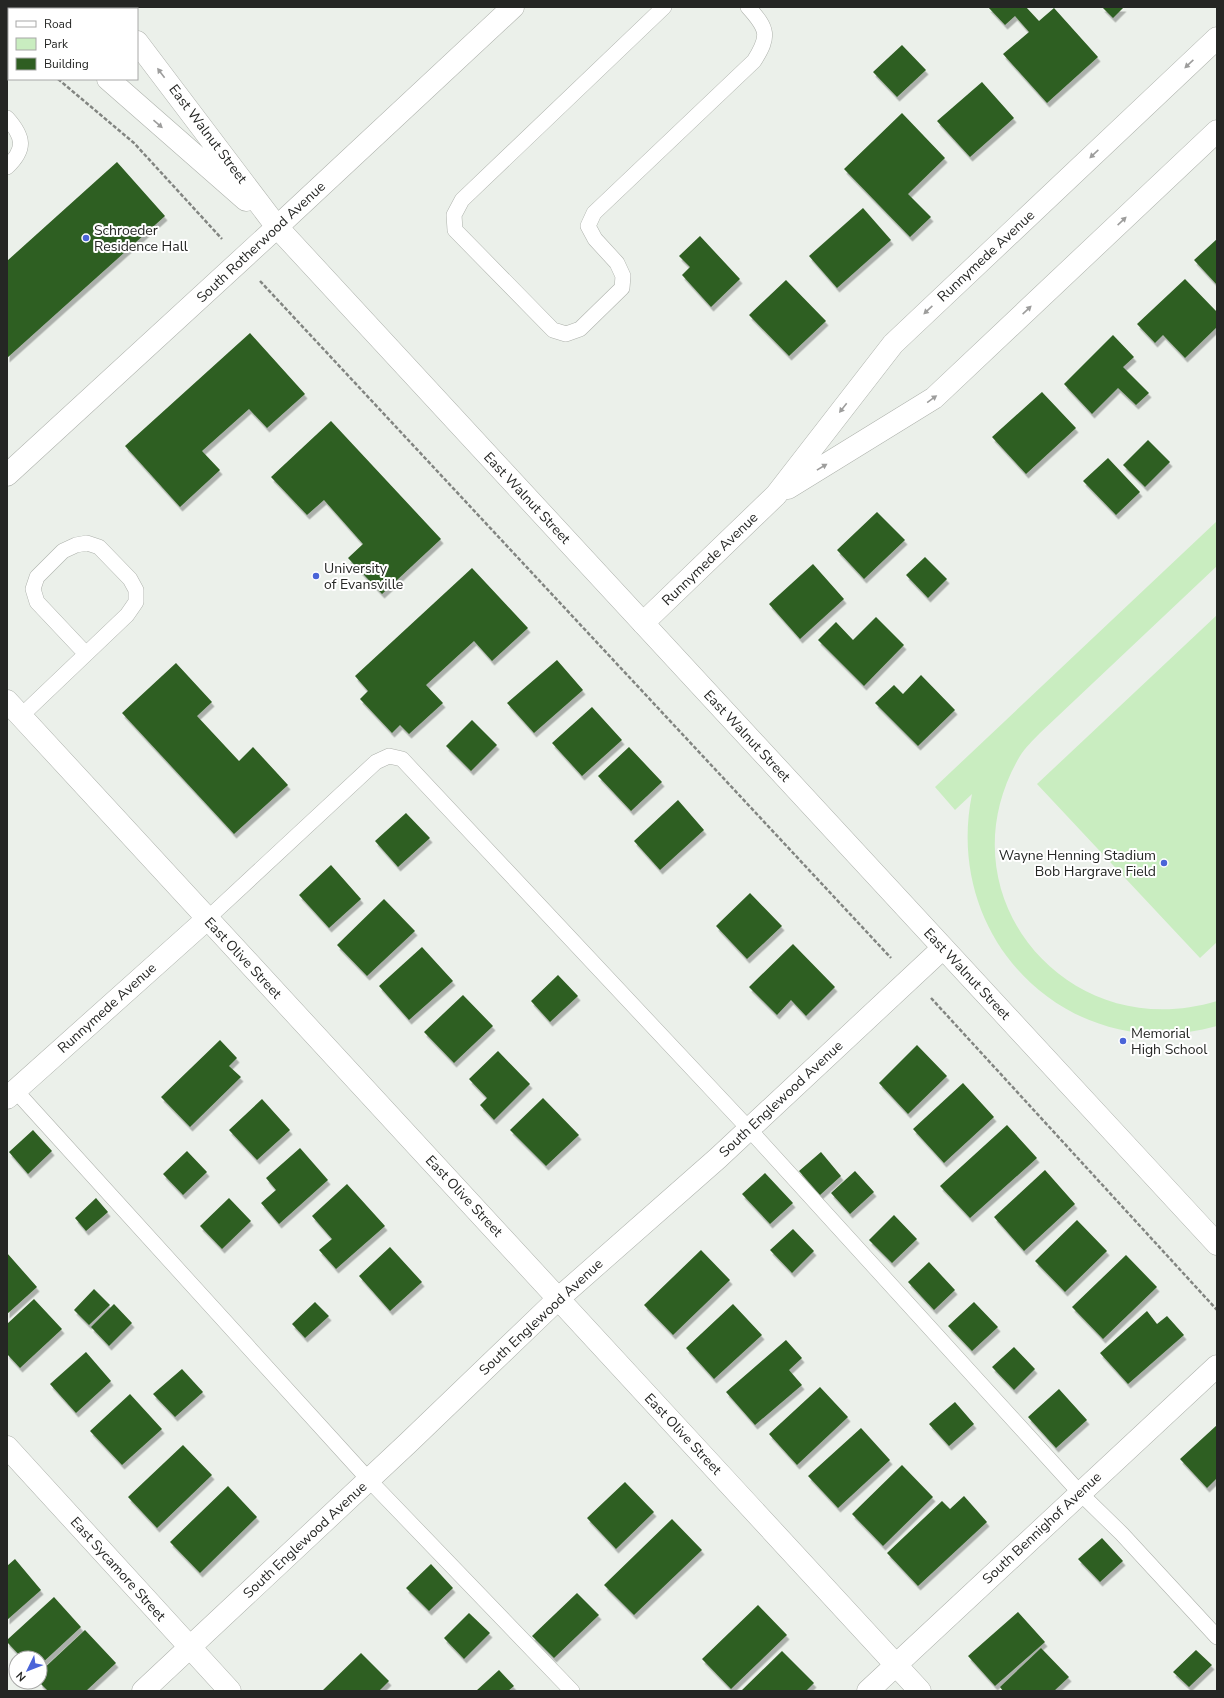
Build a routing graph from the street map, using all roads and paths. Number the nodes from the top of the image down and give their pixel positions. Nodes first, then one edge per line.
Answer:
1 (513, 7) edge
2 (664, 7) edge
3 (748, 7) edge
4 (1217, 38) edge
5 (138, 43) edge
6 (59, 80) edge
7 (109, 80) edge
8 (7, 118) edge
9 (1217, 131) edge
10 (7, 167) edge
11 (278, 227) junction
12 (218, 236) dead end
13 (259, 280) dead end
14 (7, 476) edge
15 (776, 494) junction
16 (643, 623) junction
17 (86, 654) junction
18 (14, 708) edge
19 (207, 919) junction
20 (943, 948) junction
21 (894, 961) dead end
22 (930, 997) dead end
23 (11, 1094) edge
24 (749, 1129) junction
25 (1217, 1244) edge
26 (559, 1298) junction
27 (1217, 1310) edge
28 (1217, 1366) edge
29 (7, 1447) edge
30 (369, 1480) junction
31 (1080, 1493) junction
32 (1217, 1637) edge
33 (190, 1648) junction
34 (895, 1665) junction
35 (143, 1691) edge
36 (230, 1691) edge
37 (572, 1691) edge
38 (868, 1691) edge
39 (920, 1691) edge

1 - 11 street, South Rotherwood Avenue
2 - 3 lane
4 -> 15 street, Runnymede Avenue
11 -> 5 street, East Walnut Street
6 - 12 path
7 -> 11 street, East Walnut Street
8 - 10 lane
15 -> 9 street, Runnymede Avenue
11 - 14 street, South Rotherwood Avenue
11 - 16 street, East Walnut Street
13 - 21 path
15 - 16 street, Runnymede Avenue
16 - 20 street, East Walnut Street
17 - 17 lane
17 - 18 lane
18 - 19 street, East Olive Street
19 - 23 street, Runnymede Avenue
19 - 24 lane
19 - 26 street, East Olive Street
20 - 24 street, South Englewood Avenue
20 - 25 street, East Walnut Street
22 - 27 path
23 - 30 lane
24 - 26 street, South Englewood Avenue
24 - 31 lane
26 - 30 street, South Englewood Avenue
26 - 34 street, East Olive Street
28 - 31 street, South Bennighof Avenue
29 - 33 street, East Sycamore Street
30 - 33 street, South Englewood Avenue
30 - 37 lane
31 - 32 lane
31 - 34 street, South Bennighof Avenue
33 - 35 street, South Englewood Avenue
33 - 36 street, East Sycamore Street
34 - 38 street, South Bennighof Avenue
34 - 39 street, East Olive Street

